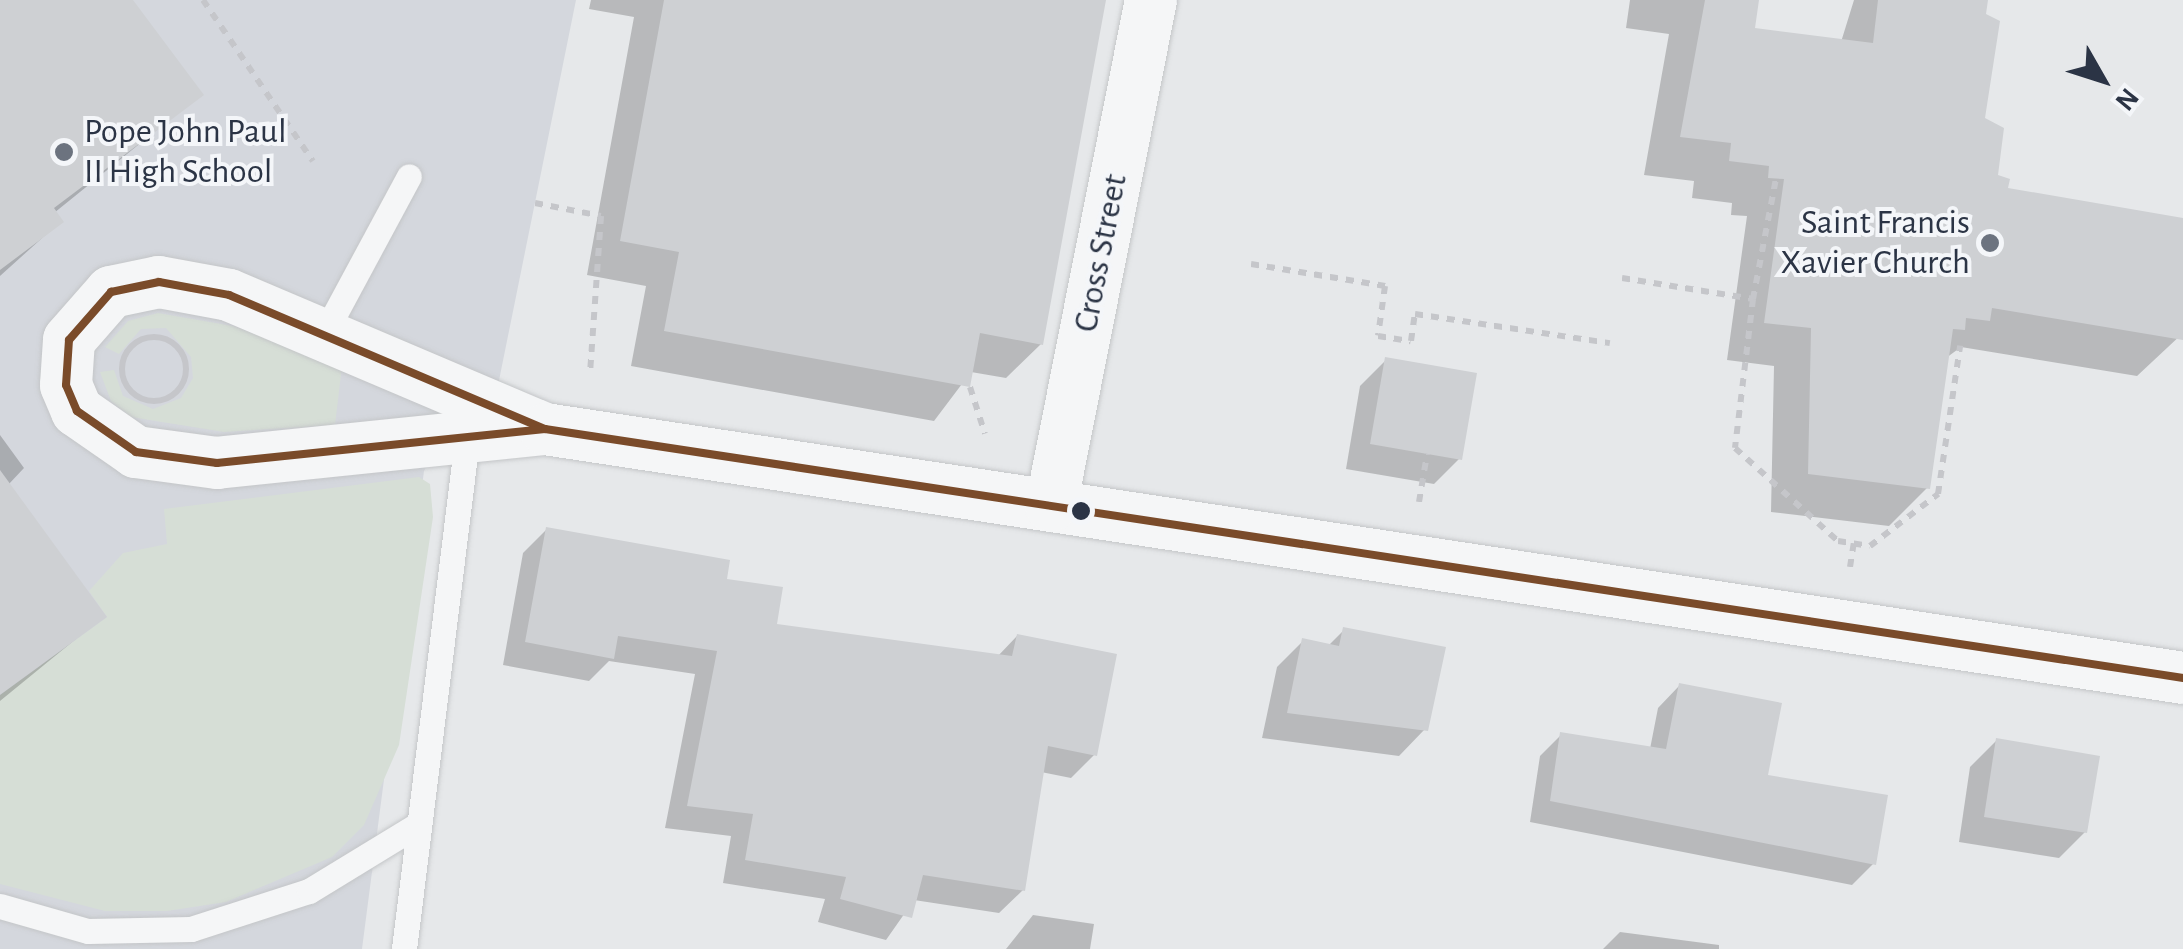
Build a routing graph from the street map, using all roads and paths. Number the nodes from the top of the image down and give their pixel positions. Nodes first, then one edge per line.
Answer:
1 (204, 0) edge
2 (1151, 0) edge
3 (313, 161) dead end
4 (408, 176) dead end
5 (1776, 178) dead end
6 (535, 203) dead end
7 (1251, 264) dead end
8 (1622, 278) dead end
9 (1753, 298) junction
10 (324, 334) junction
11 (1610, 344) dead end
12 (1960, 346) dead end
13 (125, 382) joint
14 (970, 387) dead end
15 (589, 391) dead end
16 (545, 429) junction
17 (466, 439) junction
18 (982, 450) dead end
19 (1427, 454) dead end
20 (1051, 506) junction
21 (1417, 515) dead end
22 (2183, 678) edge
23 (414, 827) junction
24 (0, 906) edge
25 (404, 949) edge

1 - 3 path
2 - 20 street, Cross Street
4 - 10 lane
5 - 9 path
6 - 15 path
7 - 11 path
8 - 9 path
9 - 12 path
10 - 16 street
10 - 17 street
13 - 13 path
14 - 18 path
16 - 17 street
16 - 20 street
17 - 23 lane
19 - 21 path
20 - 22 street
23 - 24 lane
23 - 25 lane

